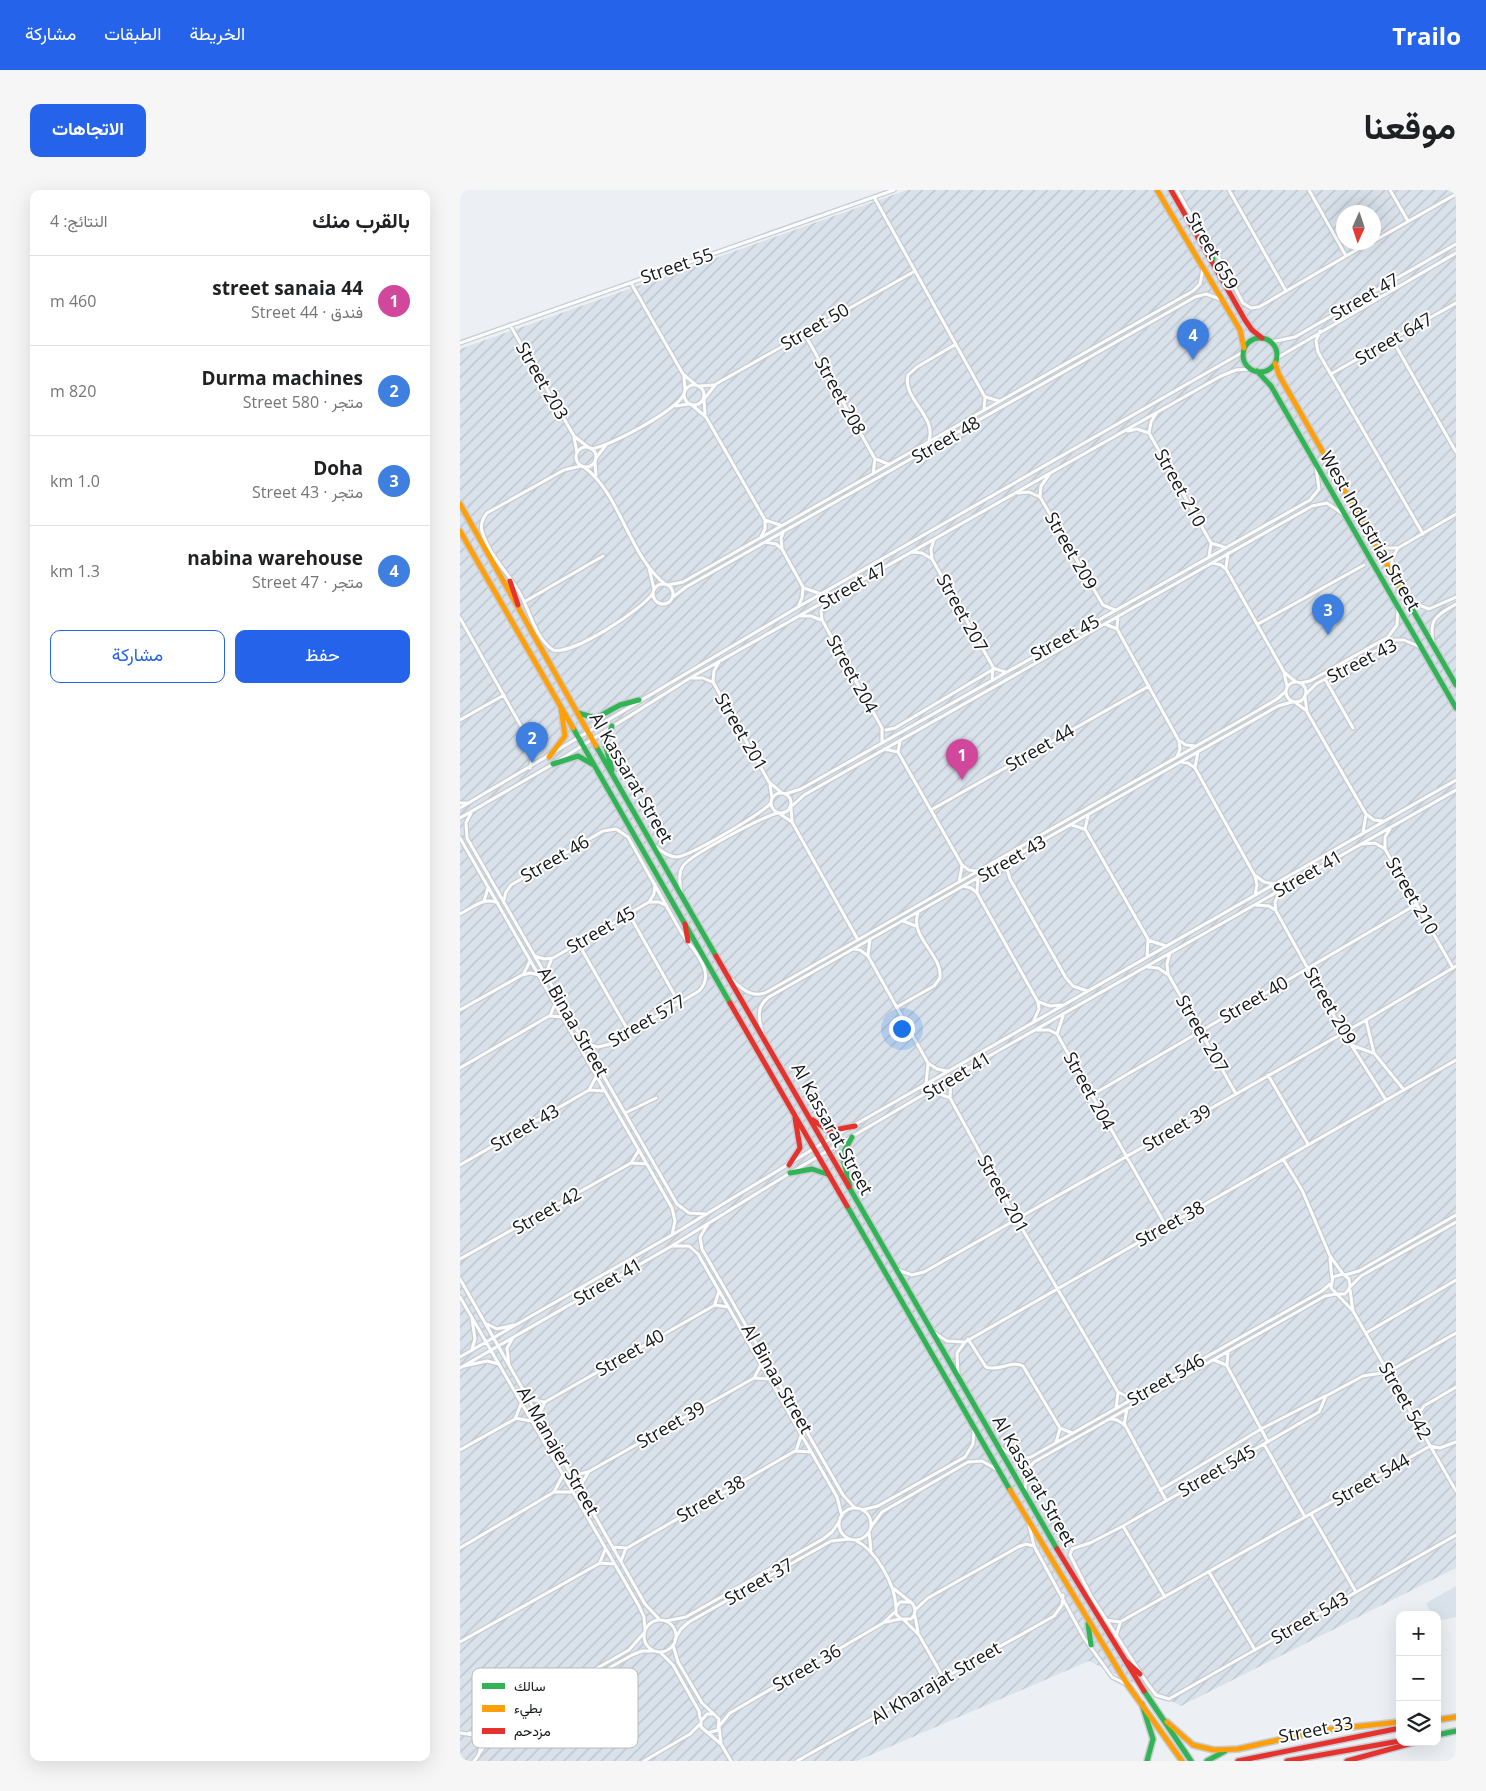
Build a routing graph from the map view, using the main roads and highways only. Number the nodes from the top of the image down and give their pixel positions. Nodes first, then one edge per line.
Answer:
1 (1157, 190) edge
2 (1171, 190) edge
3 (1207, 241) road end
4 (1219, 273) junction
5 (1262, 338) junction
6 (1244, 350) junction
7 (1276, 361) junction
8 (1254, 370) junction
9 (460, 504) edge
10 (460, 531) edge
11 (510, 580) road end
12 (520, 611) junction
13 (1456, 685) edge
14 (639, 700) road end
15 (560, 704) junction
16 (1456, 708) edge
17 (578, 713) junction
18 (612, 726) road end
19 (548, 757) road end
20 (553, 764) road end
21 (595, 766) junction
22 (614, 778) junction
23 (685, 923) junction
24 (688, 941) road end
25 (794, 1112) junction
26 (809, 1118) junction
27 (855, 1126) road end
28 (852, 1137) road end
29 (789, 1165) road end
30 (790, 1173) road end
31 (828, 1174) junction
32 (853, 1195) junction
33 (1088, 1623) junction
34 (1091, 1645) road end
35 (1121, 1657) junction
36 (1140, 1674) road end
37 (1142, 1704) junction
38 (1456, 1717) edge
39 (1441, 1720) edge
40 (1167, 1722) junction
41 (1396, 1722) edge
42 (1396, 1729) edge
43 (1456, 1731) edge
44 (1441, 1734) edge
45 (1396, 1742) edge
46 (1401, 1746) edge
47 (1234, 1749) junction
48 (1147, 1761) edge
49 (1182, 1761) edge
50 (1191, 1761) edge
51 (1207, 1761) edge
52 (1238, 1761) edge
53 (1287, 1761) edge
54 (1347, 1761) edge

1 - 6 main road
2 - 4 main road
3 - 4 main road
4 - 5 main road
5 - 6 main road
5 - 7 main road
6 - 8 main road
7 - 8 main road
7 - 13 main road, West Industrial Street
8 - 16 main road, West Industrial Street
9 - 12 main road, Al Kassarat Street
10 - 15 main road, Al Kassarat Street
11 - 12 main road
12 - 17 main road, Al Kassarat Street
14 - 17 main road
15 - 19 main road
15 - 21 main road, Al Kassarat Street
17 - 22 main road, Al Kassarat Street
18 - 22 main road
20 - 21 main road
21 - 23 main road, Al Kassarat Street
22 - 26 main road, Al Kassarat Street
23 - 24 main road
23 - 25 main road, Al Kassarat Street
25 - 29 main road
25 - 31 main road, Al Kassarat Street
26 - 27 main road
26 - 32 main road, Al Kassarat Street
28 - 32 main road
30 - 31 main road
31 - 33 main road, Al Kassarat Street
32 - 35 main road, Al Kassarat Street
33 - 34 main road
33 - 37 main road, Al Kassarat Street
35 - 36 main road
35 - 40 main road, Al Kassarat Street
37 - 48 main road
37 - 49 main road, Al Kassarat Street
38 - 39 main road
40 - 47 main road
40 - 50 main road, Al Kassarat Street
41 - 47 main road
42 - 52 main road, Street 33
43 - 44 main road
45 - 53 main road, Street 33
46 - 54 main road
47 - 51 main road

